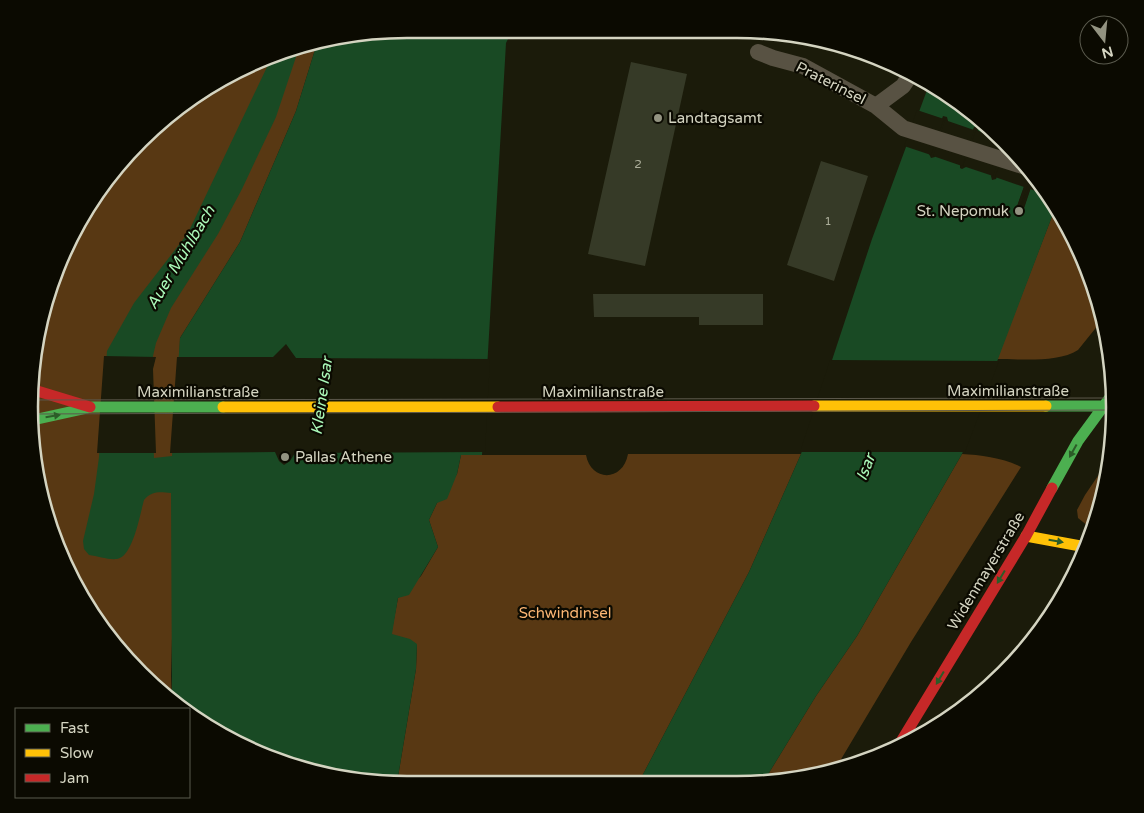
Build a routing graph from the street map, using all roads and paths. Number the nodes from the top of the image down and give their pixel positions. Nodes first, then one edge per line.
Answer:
1 (758, 52) dead end
2 (907, 79) edge
3 (876, 106) junction
4 (1016, 164) edge
5 (38, 392) edge
6 (73, 407) junction
7 (1106, 407) edge
8 (38, 418) edge
9 (1026, 536) junction
10 (1079, 546) edge
11 (905, 735) edge

1 - 3 lane, Praterinsel
2 - 3 lane, Praterinsel
3 - 4 lane, Praterinsel
5 - 6 main road, Maximilianstraße
6 - 7 main road, Maximilianstraße
8 -> 6 main road
7 -> 9 main road, Widenmayerstraße
9 -> 10 main road
9 -> 11 main road, Widenmayerstraße

